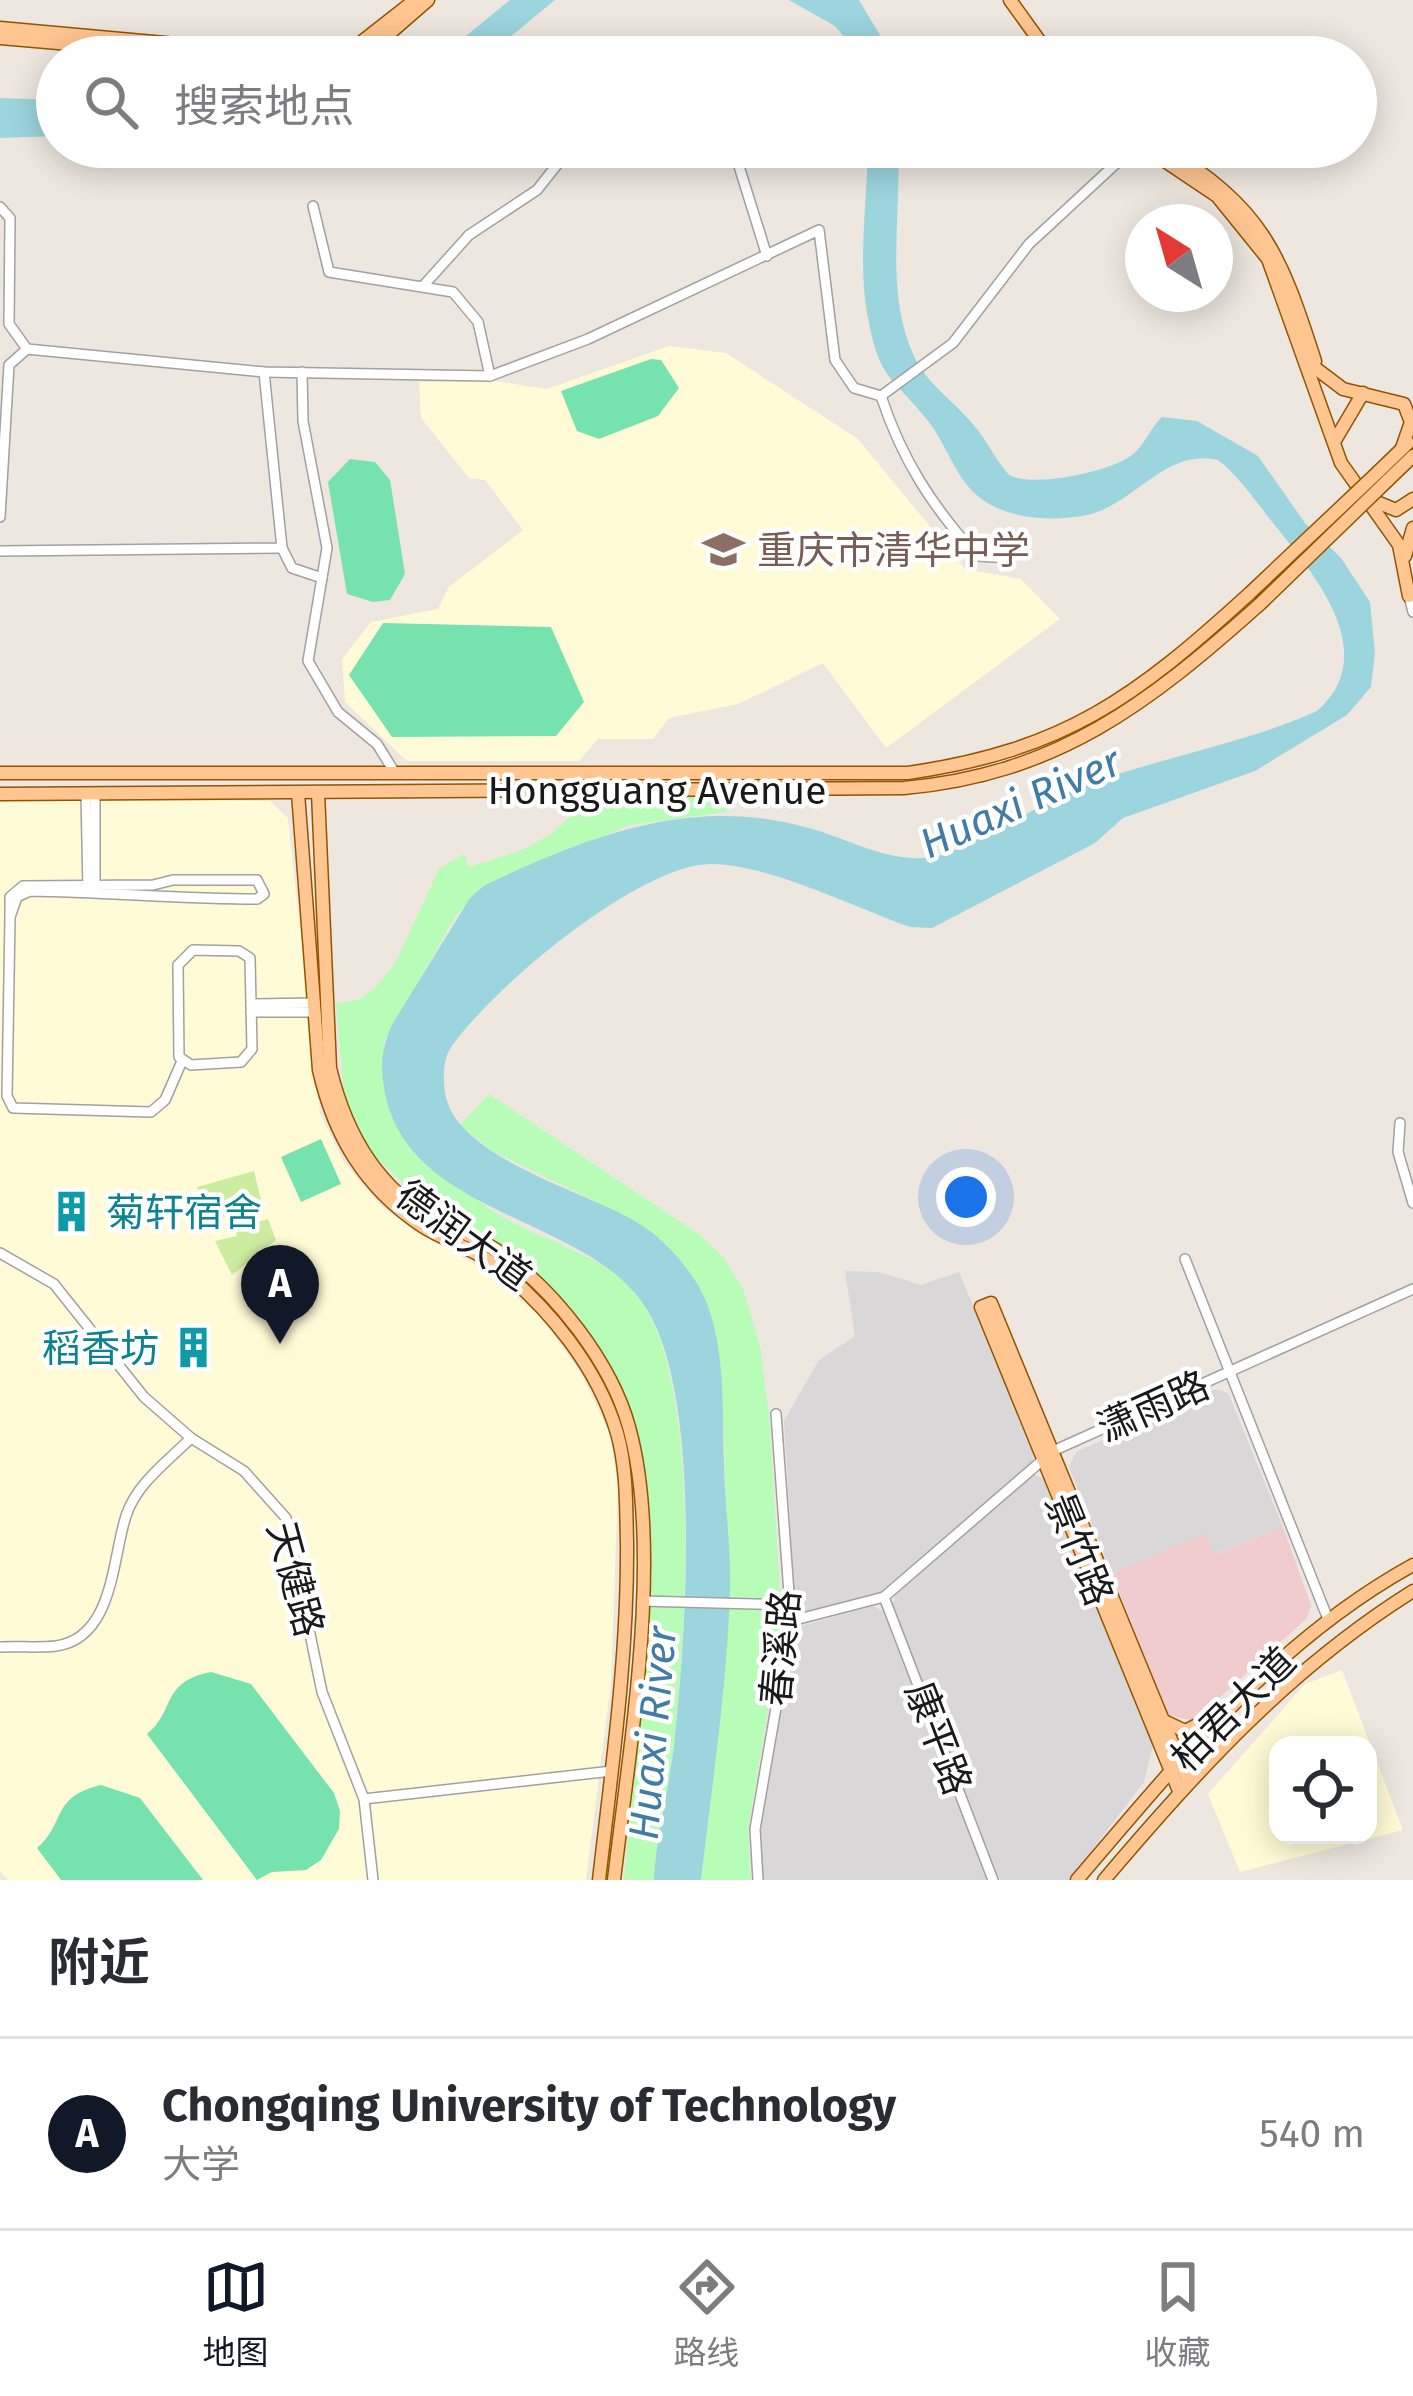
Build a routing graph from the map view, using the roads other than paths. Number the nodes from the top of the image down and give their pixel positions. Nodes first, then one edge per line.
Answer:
1 (415, 0) edge
2 (428, 0) edge
3 (1010, 0) edge
4 (1020, 0) edge
5 (0, 28) edge
6 (88, 36) edge
7 (369, 36) edge
8 (386, 36) edge
9 (1036, 36) edge
10 (1045, 36) edge
11 (0, 38) edge
12 (36, 41) edge
13 (554, 168) edge
14 (740, 168) edge
15 (1111, 168) edge
16 (1176, 168) edge
17 (1194, 168) edge
18 (313, 206) dead end
19 (0, 207) edge
20 (767, 256) junction
21 (424, 285) junction
22 (27, 349) junction
23 (1314, 365) junction
24 (264, 372) junction
25 (302, 372) junction
26 (490, 376) junction
27 (1370, 395) junction
28 (881, 396) junction
29 (1413, 398) edge
30 (1339, 442) junction
31 (2, 444) edge
32 (1409, 447) edge
33 (1413, 504) edge
34 (1382, 511) junction
35 (0, 518) edge
36 (1413, 528) edge
37 (1410, 547) edge
38 (282, 548) junction
39 (0, 551) edge
40 (1011, 558) dead end
41 (1407, 565) junction
42 (322, 578) junction
43 (1409, 596) joint
44 (1255, 598) junction
45 (1413, 612) edge
46 (0, 773) edge
47 (395, 773) junction
48 (318, 793) junction
49 (0, 794) edge
50 (91, 794) junction
51 (298, 794) junction
52 (91, 889) junction
53 (314, 1007) junction
54 (251, 1008) junction
55 (182, 1061) junction
56 (1400, 1123) dead end
57 (1413, 1203) edge
58 (0, 1253) edge
59 (1185, 1259) dead end
60 (1413, 1289) edge
61 (986, 1305) dead end
62 (1231, 1371) junction
63 (776, 1414) dead end
64 (191, 1438) junction
65 (1048, 1454) junction
66 (1413, 1565) edge
67 (1413, 1591) edge
68 (884, 1597) junction
69 (649, 1601) junction
70 (790, 1605) junction
71 (1328, 1619) junction
72 (791, 1621) junction
73 (0, 1647) edge
74 (1234, 1700) junction
75 (1164, 1721) junction
76 (1175, 1765) junction
77 (612, 1771) junction
78 (1184, 1786) junction
79 (364, 1798) junction
80 (373, 1880) edge
81 (598, 1880) edge
82 (614, 1880) edge
83 (758, 1880) edge
84 (994, 1880) edge
85 (1077, 1880) edge
86 (1104, 1880) edge

1 - 7 main road
2 - 8 main road
3 - 9 main road
4 - 10 main road
5 - 6 main road
11 - 12 main road
13 - 21 street
14 - 20 street
15 - 28 street
16 - 23 main road
17 - 23 main road
18 - 21 street
19 - 22 street
20 - 26 street
20 - 28 street
21 - 26 street
22 - 24 street
22 - 31 street
23 - 27 main road
23 - 30 main road
23 - 30 main road
24 - 25 street
24 - 38 street
25 - 26 street
25 - 42 street
27 - 29 main road
27 - 30 main road
27 - 30 main road
27 - 32 main road
28 - 40 street
30 - 34 main road
31 - 35 street
32 - 44 main road, bridge
33 - 34 main road
34 - 37 main road
34 - 41 main road
36 - 37 main road
37 - 41 main road
38 - 39 street
38 - 42 street
41 - 43 main road
42 - 47 street
43 - 45 street
44 - 47 main road, Hongguang Avenue
44 - 48 main road, Hongguang Avenue
46 - 47 main road, Hongguang Avenue
48 - 51 main road, Hongguang Avenue
48 - 69 main road, 德润大道
49 - 50 main road, Hongguang Avenue
50 - 51 main road, Hongguang Avenue
50 - 52 street
51 - 53 main road, 德润大道
52 - 52 street
52 - 55 street
53 - 54 street
53 - 77 main road, 德润大道
54 - 55 street
54 - 55 street
56 - 57 street
58 - 64 street, 天健路
59 - 62 street
60 - 62 street, 潇雨路
61 - 65 main road, 景竹路
62 - 65 street, 潇雨路
62 - 71 street
63 - 70 street, 春溪路
64 - 73 street
64 - 79 street, 天健路
65 - 68 street, 潇雨路
65 - 75 main road, 景竹路
65 - 76 main road, 景竹路
66 - 71 main road, 柏君大道
67 - 78 main road, 柏君大道
68 - 72 street, 潇雨路
68 - 84 street, 康平路
69 - 70 street
69 - 82 main road, 德润大道
70 - 72 street, 春溪路
71 - 74 main road, 柏君大道
72 - 83 street, 春溪路
74 - 75 main road
74 - 76 main road, 柏君大道
75 - 76 main road, 景竹路
76 - 78 main road, 景竹路
76 - 85 main road, 柏君大道
77 - 79 street
77 - 81 main road, 德润大道
78 - 86 main road, 柏君大道
79 - 80 street, 天健路

